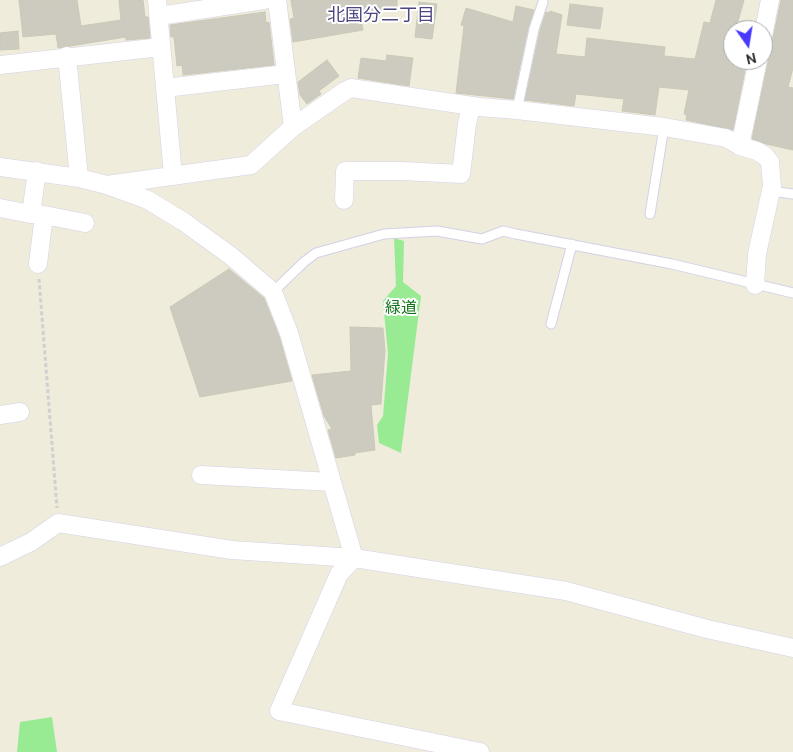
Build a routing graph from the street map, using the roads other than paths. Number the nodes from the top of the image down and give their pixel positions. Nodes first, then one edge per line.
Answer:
1 (264, 0) edge
2 (277, 0) edge
3 (770, 0) edge
4 (543, 2) dead end
5 (158, 8) edge
6 (766, 20) edge
7 (161, 46) junction
8 (67, 56) junction
9 (0, 65) edge
10 (756, 70) edge
11 (285, 74) junction
12 (165, 88) junction
13 (471, 106) junction
14 (517, 110) junction
15 (292, 127) junction
16 (664, 127) junction
17 (740, 146) junction
18 (0, 167) edge
19 (37, 171) junction
20 (174, 175) junction
21 (79, 178) junction
22 (107, 185) junction
23 (771, 191) junction
24 (793, 194) edge
25 (344, 200) dead end
26 (0, 208) edge
27 (37, 214) junction
28 (650, 214) dead end
29 (85, 223) dead end
30 (572, 244) junction
31 (38, 264) road end
32 (755, 285) junction
33 (273, 292) junction
34 (793, 293) edge
35 (551, 324) dead end
36 (20, 412) dead end
37 (0, 415) edge
38 (201, 475) dead end
39 (332, 482) junction
40 (0, 557) edge
41 (354, 558) junction
42 (793, 648) edge
43 (480, 752) edge

1 - 5 street
2 - 11 street
3 - 6 street
4 - 14 lane
5 - 7 street
7 - 8 street
7 - 12 street
8 - 9 street
8 - 21 street
10 - 17 street
11 - 12 street
11 - 15 street
12 - 20 street
13 - 14 street
13 - 15 street
13 - 25 street
14 - 16 street
15 - 20 street
16 - 17 street
16 - 28 lane
17 - 23 street
18 - 19 street
19 - 21 street
19 - 27 street
20 - 22 street
21 - 22 street
22 - 33 street
23 - 24 lane
23 - 32 street
26 - 27 street
27 - 29 street
27 - 31 street
30 - 32 lane
30 - 33 lane
30 - 35 lane
32 - 34 lane
33 - 39 street
36 - 37 street
38 - 39 street
39 - 41 street
40 - 41 street
41 - 42 street
41 - 43 street

